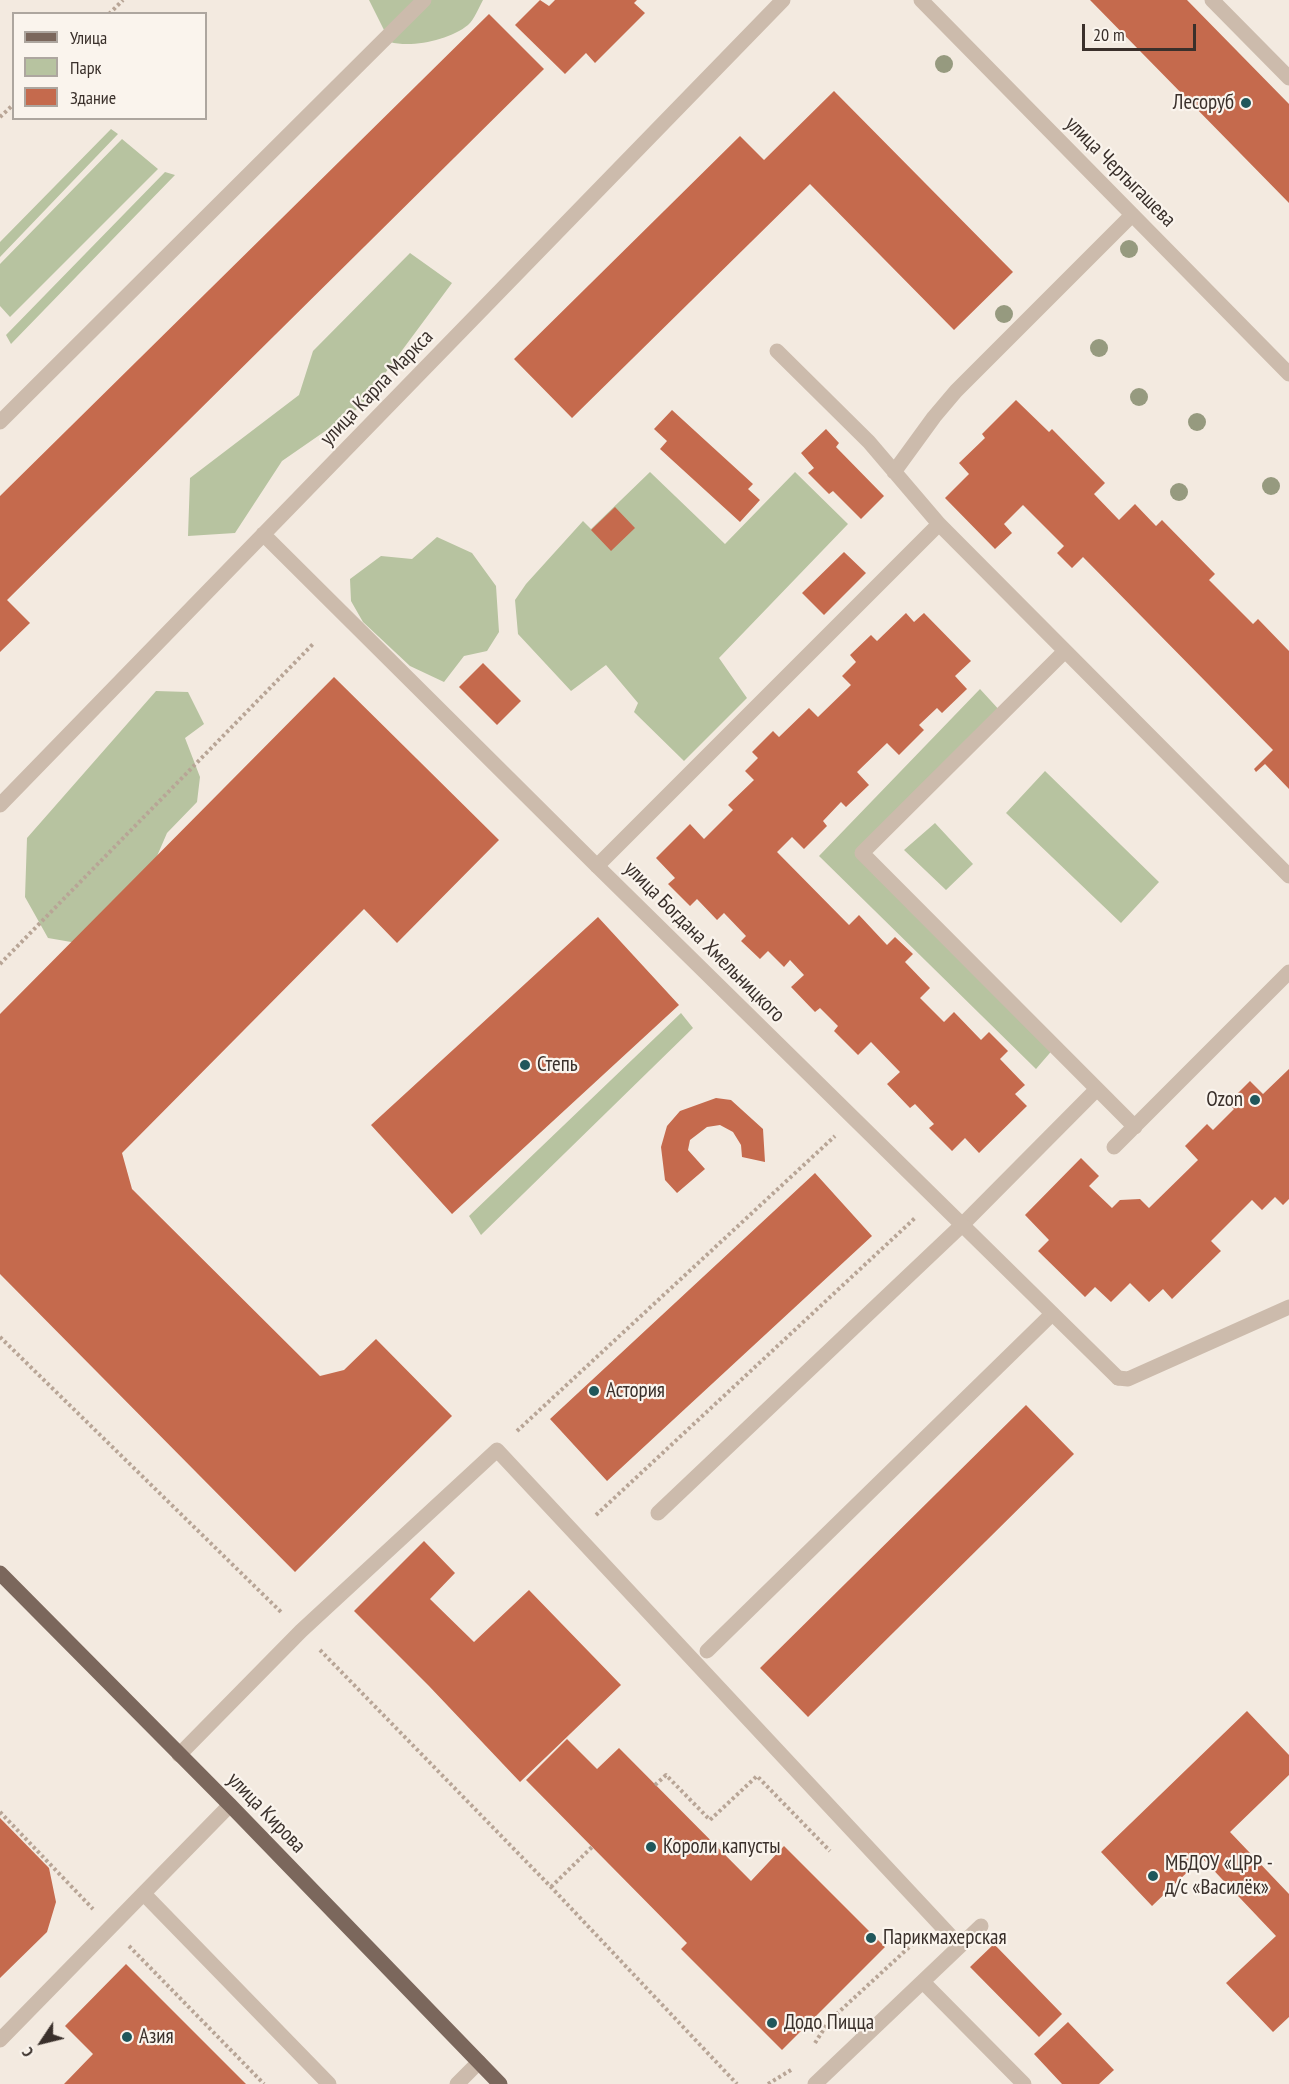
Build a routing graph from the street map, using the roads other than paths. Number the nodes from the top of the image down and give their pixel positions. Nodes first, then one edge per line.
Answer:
1 (424, 0) edge
2 (783, 0) edge
3 (921, 0) edge
4 (1212, 0) edge
5 (1289, 78) edge
6 (1132, 214) junction
7 (777, 351) dead end
8 (1289, 374) edge
9 (0, 422) edge
10 (894, 472) junction
11 (939, 524) junction
12 (263, 534) junction
13 (1065, 651) junction
14 (0, 805) edge
15 (597, 866) junction
16 (1289, 876) edge
17 (1289, 972) edge
18 (1097, 1089) junction
19 (1135, 1127) junction
20 (1114, 1147) dead end
21 (962, 1225) junction
22 (1289, 1307) edge
23 (1052, 1314) junction
24 (658, 1513) dead end
25 (0, 1573) edge
26 (707, 1651) dead end
27 (179, 1755) junction
28 (230, 1805) junction
29 (144, 1894) junction
30 (981, 1926) dead end
31 (960, 1946) junction
32 (923, 1982) junction
33 (0, 2040) edge
34 (479, 2062) junction
35 (329, 2084) edge
36 (457, 2084) edge
37 (500, 2084) edge
38 (815, 2084) edge
39 (1024, 2084) edge

1 - 9 street
2 - 12 street, улица Карла Маркса
3 - 6 street, улица Чертыгашева
4 - 5 street
6 - 8 street, улица Чертыгашева
6 - 10 street
7 - 10 street
10 - 11 street
11 - 13 street
11 - 15 street
12 - 14 street, улица Карла Маркса
12 - 15 street, улица Богдана Хмельницкого
13 - 16 street
13 - 18 street
15 - 21 street, улица Богдана Хмельницкого
17 - 19 street
18 - 19 street
18 - 21 street
19 - 20 street
21 - 23 street, улица Богдана Хмельницкого
21 - 24 street
22 - 23 street, улица Богдана Хмельницкого
23 - 26 street
25 - 27 main road, улица Кирова
27 - 28 main road, улица Кирова
27 - 31 street
28 - 29 street
28 - 34 main road, улица Кирова
29 - 33 street
29 - 35 street
30 - 31 street
31 - 32 street
32 - 38 street
32 - 39 street
34 - 36 street
34 - 37 main road, улица Кирова

